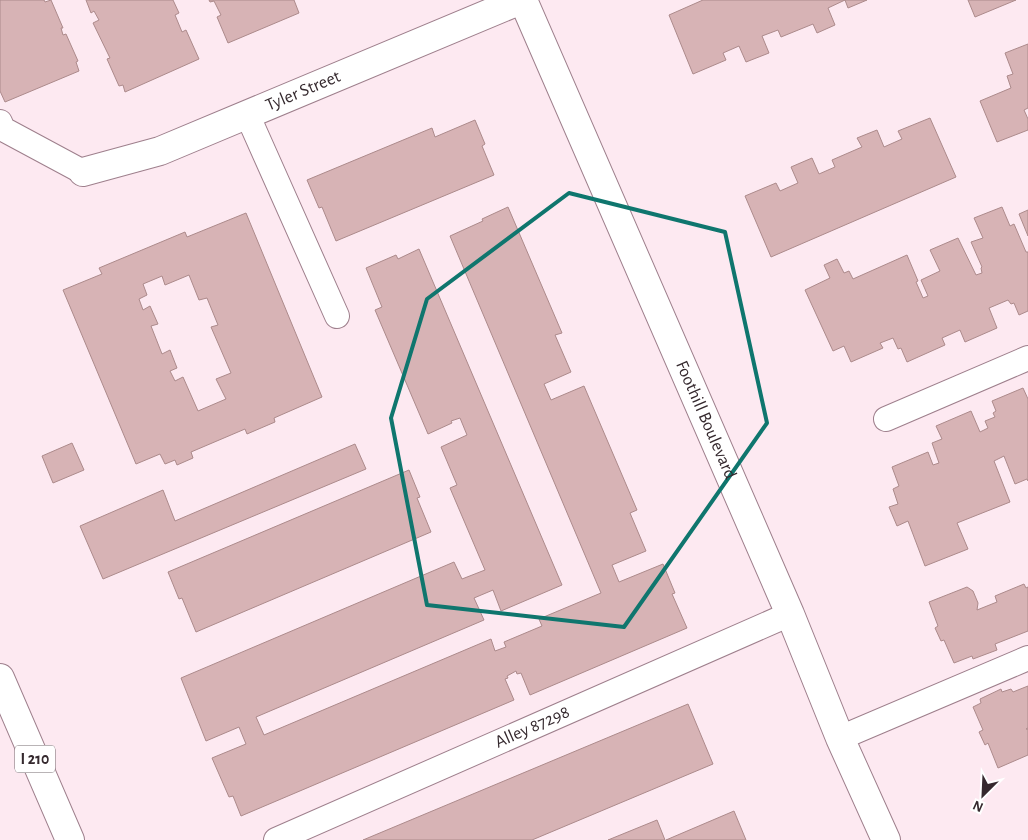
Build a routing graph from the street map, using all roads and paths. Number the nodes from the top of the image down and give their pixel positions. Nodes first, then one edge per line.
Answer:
1 (522, 0) edge
2 (247, 114) junction
3 (0, 122) edge
4 (82, 172) joint
5 (337, 316) dead end
6 (1028, 358) edge
7 (886, 419) dead end
8 (790, 614) junction
9 (1028, 658) edge
10 (0, 678) edge
11 (840, 738) junction
12 (70, 840) edge
13 (276, 840) edge
14 (886, 840) edge

1 - 2 main road, Tyler Street
1 - 8 main road, Foothill Boulevard
2 - 4 main road, Tyler Street
2 - 5 lane
3 - 4 lane
6 - 7 lane
8 - 11 main road, Foothill Boulevard
8 - 13 lane, Alley 87298
9 - 11 lane
10 - 12 main road, I 210
11 - 14 main road, Foothill Boulevard

